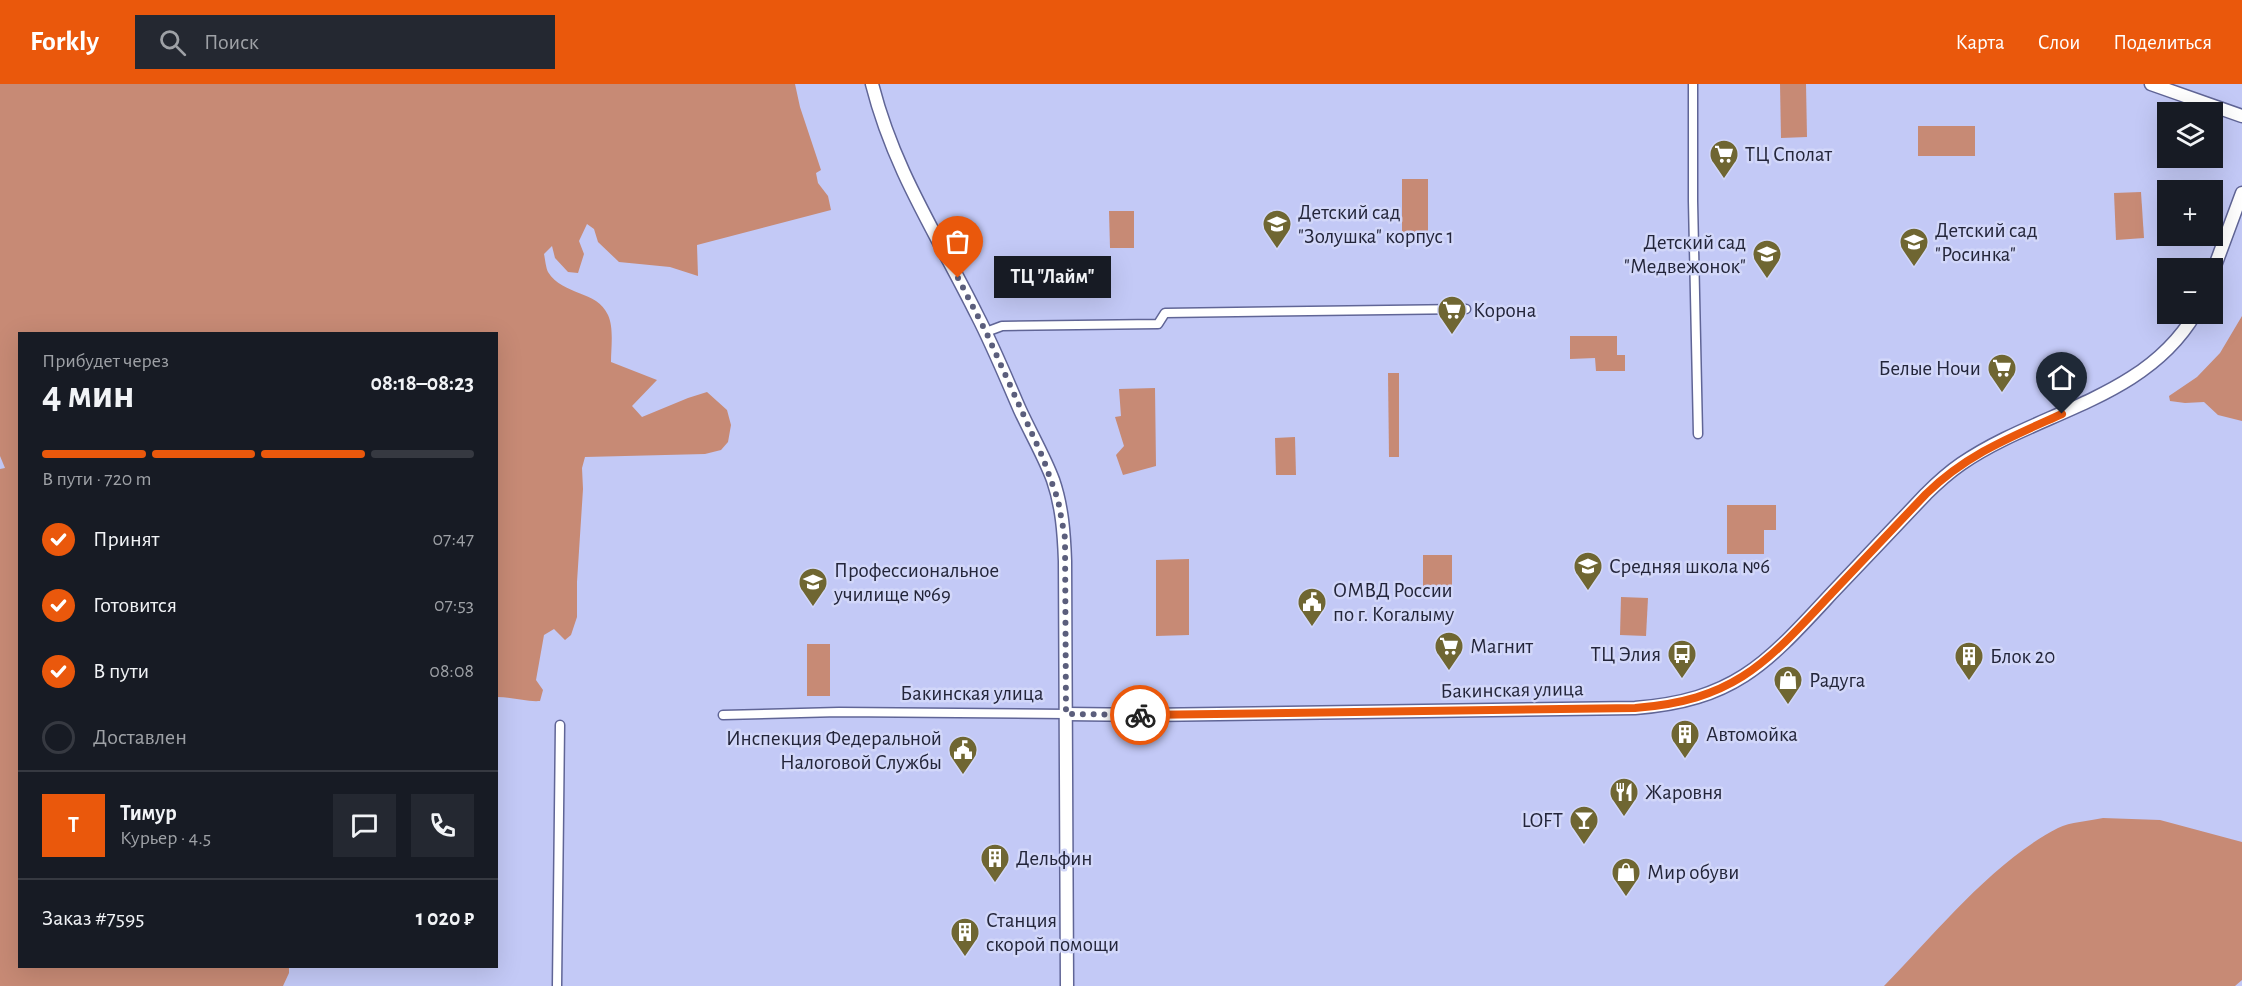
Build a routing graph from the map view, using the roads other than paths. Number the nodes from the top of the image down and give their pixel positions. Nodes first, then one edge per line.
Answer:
1 (872, 84) edge
2 (2151, 84) edge
3 (1693, 86) edge
4 (2242, 116) edge
5 (2242, 193) edge
6 (2218, 258) edge
7 (1466, 309) dead end
8 (2188, 324) edge
9 (986, 332) junction
10 (1698, 434) dead end
11 (1066, 714) junction
12 (723, 715) dead end
13 (560, 725) dead end
14 (557, 986) edge
15 (1068, 986) edge

1 - 9 street
2 - 4 street
3 - 10 street
5 - 6 street
7 - 9 street
8 - 11 street, Бакинская улица
9 - 11 street
11 - 12 street, Бакинская улица
11 - 15 street
13 - 14 street

